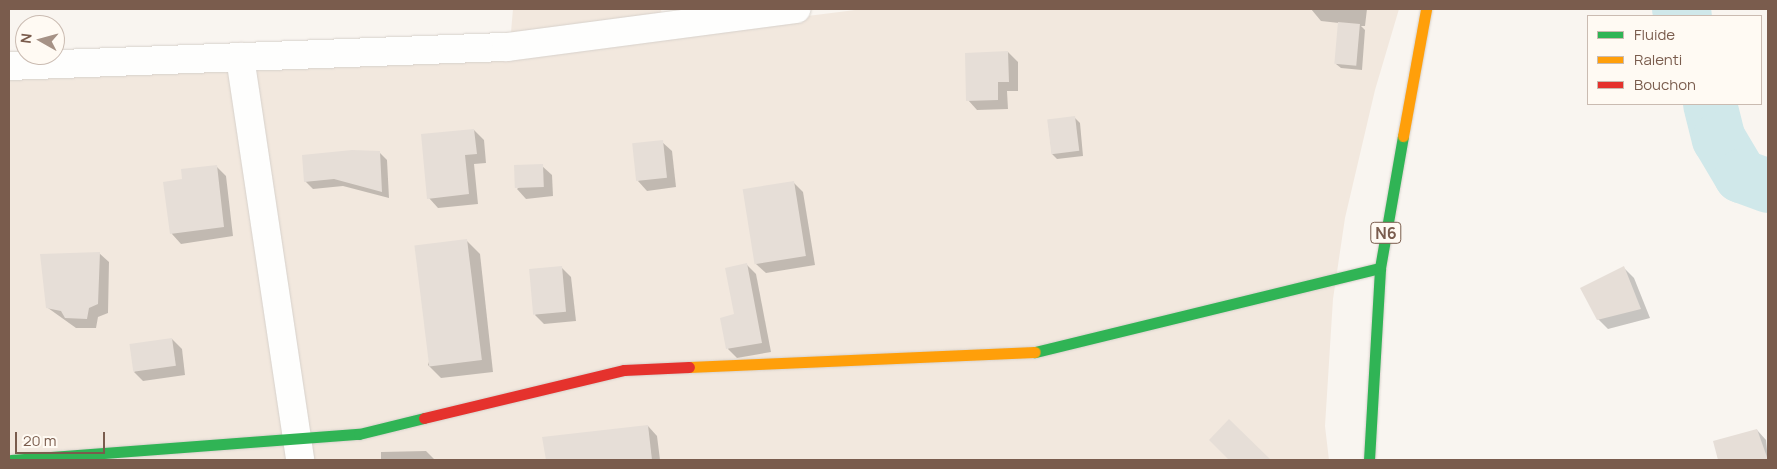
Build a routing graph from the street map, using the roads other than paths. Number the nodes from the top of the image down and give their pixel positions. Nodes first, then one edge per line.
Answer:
1 (797, 9) edge
2 (1426, 9) edge
3 (240, 57) junction
4 (9, 66) edge
5 (1380, 268) junction
6 (300, 449) edge
7 (11, 460) edge
8 (1368, 460) edge

1 - 3 street
2 - 5 main road, N6
3 - 4 street
3 - 6 street
5 - 6 main road
5 - 8 main road, N6
6 - 7 main road

